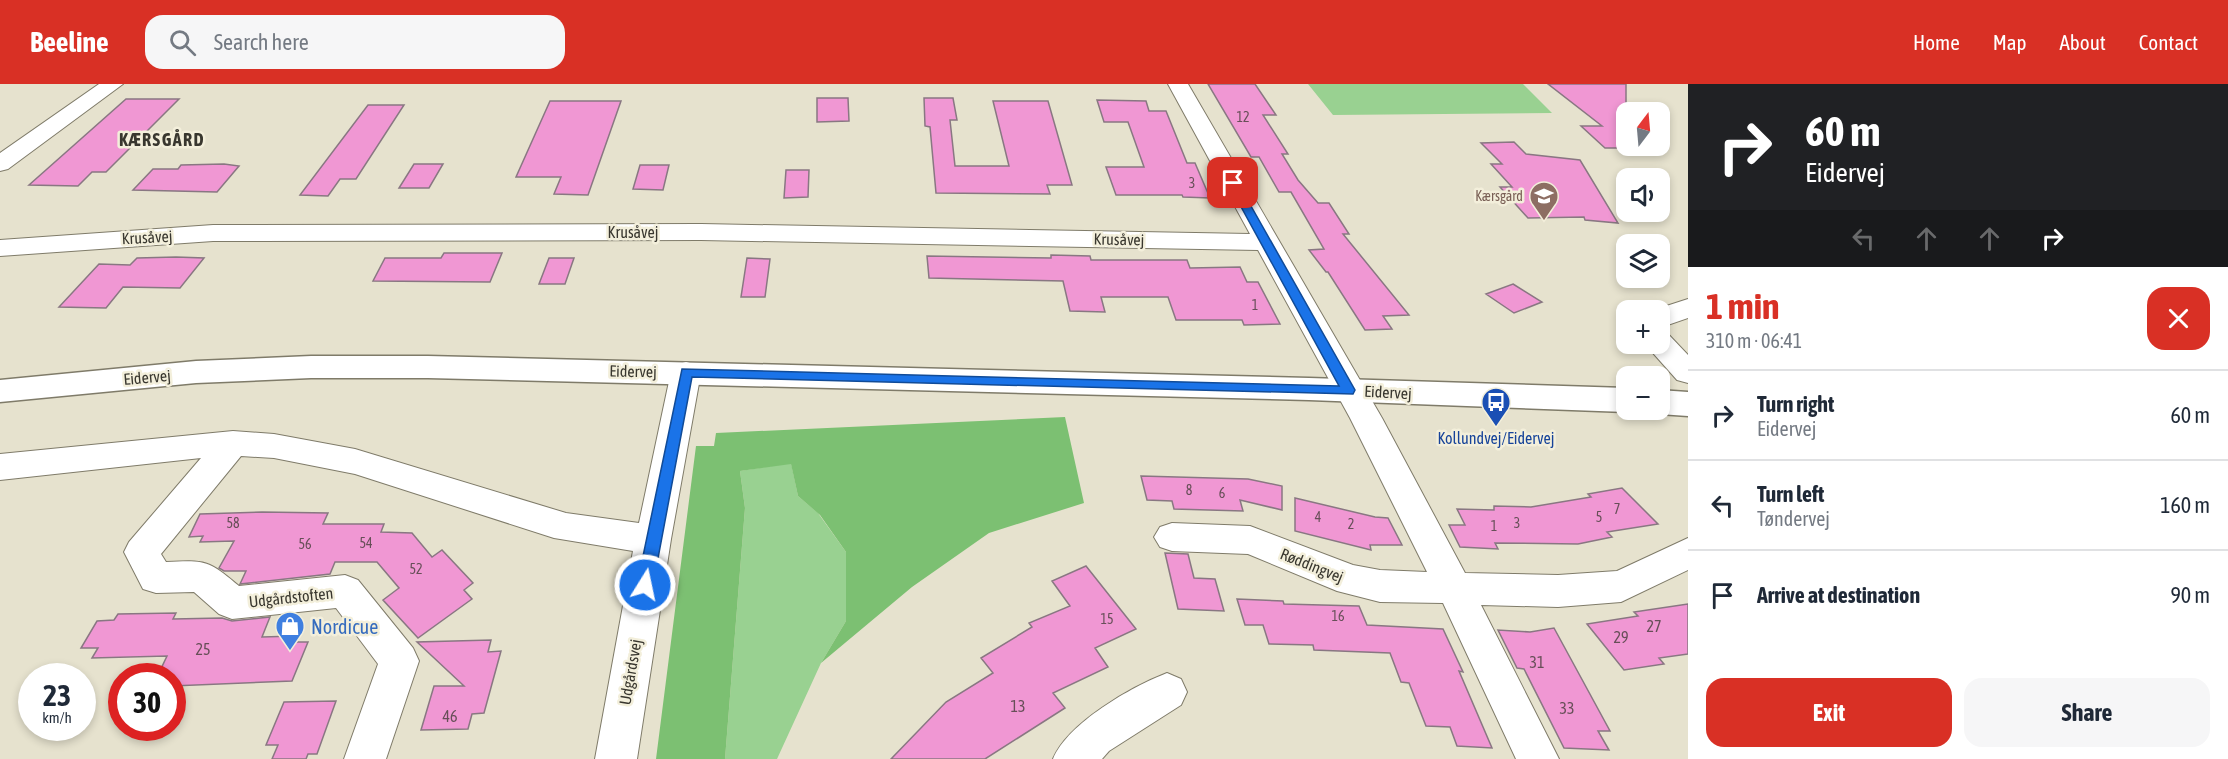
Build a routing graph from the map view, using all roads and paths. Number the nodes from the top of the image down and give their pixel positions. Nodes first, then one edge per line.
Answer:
1 (113, 84) edge
2 (1178, 84) edge
3 (0, 164) edge
4 (1266, 242) junction
5 (0, 248) edge
6 (1688, 308) edge
7 (1670, 315) edge
8 (1670, 354) edge
9 (686, 372) junction
10 (1688, 373) edge
11 (1349, 390) junction
12 (0, 391) edge
13 (1616, 400) edge
14 (1670, 403) edge
15 (1688, 404) edge
16 (233, 443) junction
17 (0, 467) edge
18 (1172, 537) dead end
19 (653, 539) junction
20 (1688, 553) edge
21 (1454, 588) junction
22 (1167, 692) dead end
23 (365, 759) edge
24 (616, 759) edge
25 (1074, 759) edge
26 (1538, 759) edge

1 - 3 street
2 - 4 street
4 - 5 street, Krusåvej
4 - 11 street
6 - 7 street
8 - 10 street
9 - 11 street, Eidervej
9 - 12 street, Eidervej
9 - 19 street, Udgårdsvej
11 - 13 street, Eidervej
11 - 21 street
14 - 15 street
16 - 17 street
16 - 19 street
16 - 23 street, Udgårdstoften
18 - 21 street, Røddingvej
19 - 24 street, Udgårdsvej
20 - 21 street, Røddingvej
21 - 26 street
22 - 25 street

